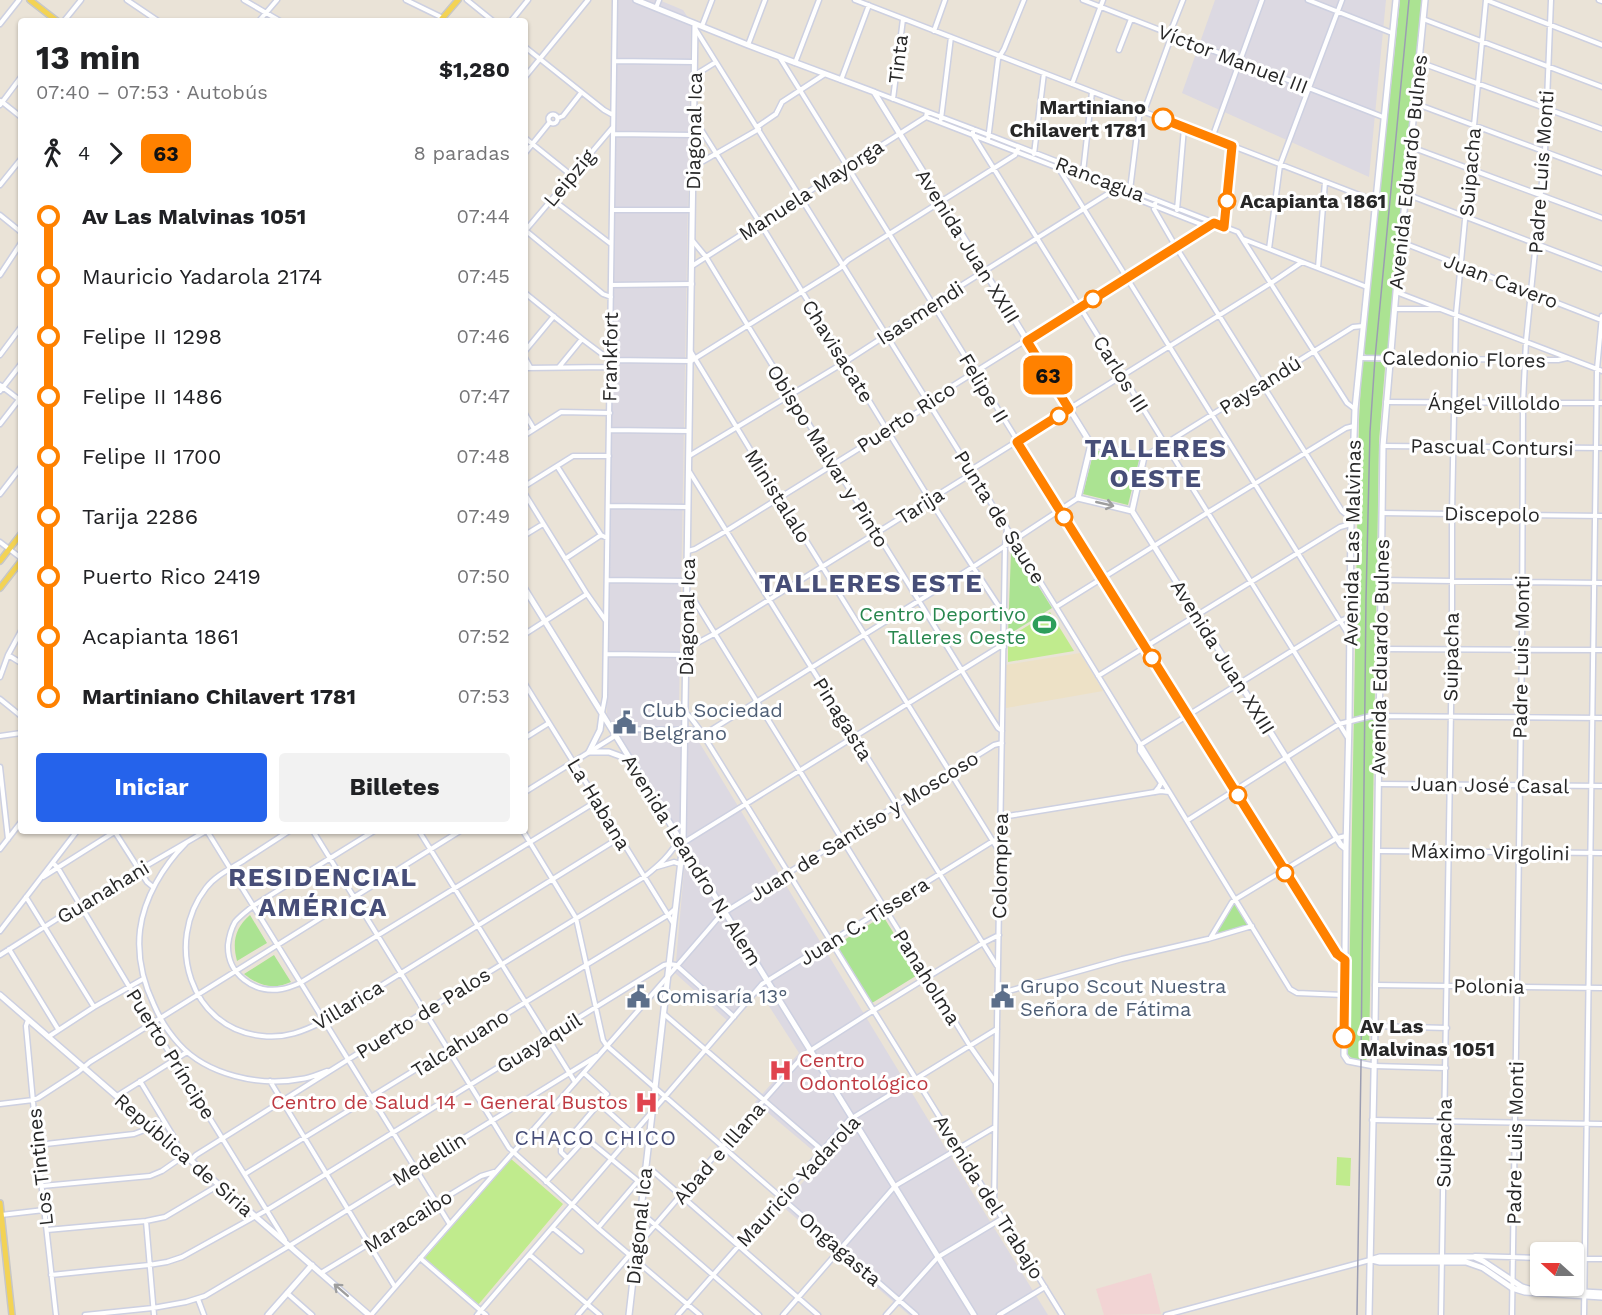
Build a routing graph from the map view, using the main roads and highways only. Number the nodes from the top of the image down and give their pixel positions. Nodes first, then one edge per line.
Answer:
1 (30, 0) edge
2 (458, 0) edge
3 (636, 0) edge
4 (1396, 0) edge
5 (1425, 0) edge
6 (53, 18) edge
7 (443, 18) edge
8 (695, 27) junction
9 (1091, 444) junction
10 (1131, 510) junction
11 (18, 538) edge
12 (0, 561) edge
13 (18, 564) edge
14 (0, 588) edge
15 (528, 594) edge
16 (602, 713) junction
17 (630, 760) junction
18 (681, 841) junction
19 (1346, 849) junction
20 (0, 995) edge
21 (1374, 1066) junction
22 (0, 1203) edge
23 (1, 1215) edge
24 (1370, 1260) junction
25 (1443, 1260) junction
26 (312, 1265) junction
27 (1484, 1265) junction
28 (1530, 1289) edge
29 (1530, 1292) edge
30 (1602, 1293) edge
31 (1584, 1294) joint
32 (1602, 1297) edge
33 (12, 1315) edge
34 (268, 1315) edge
35 (370, 1315) edge
36 (629, 1315) edge
37 (974, 1315) edge
38 (1369, 1315) edge

1 - 6 main road
2 - 7 main road
3 - 8 main road
4 - 19 main road, Avenida Las Malvinas
5 - 21 main road, Avenida Eduardo Bulnes
8 - 9 main road, Avenida Juan XXIII
8 - 18 main road, Diagonal Ica
9 - 10 main road
9 -> 10 main road
10 - 19 main road, Avenida Juan XXIII
11 - 12 main road
13 - 14 main road
15 - 16 main road, Avenida Leandro N. Alem
16 - 17 main road, Avenida Leandro N. Alem
16 - 17 main road
17 - 18 main road, Avenida Leandro N. Alem
18 - 36 main road, Diagonal Ica
18 - 37 main road, Avenida Leandro N. Alem
19 - 21 main road, Avenida Las Malvinas
20 - 26 main road, República de Siria
21 - 24 main road, Avenida Eduardo Bulnes
22 - 23 main road
23 - 33 main road
24 - 25 main road
24 - 38 main road, Avenida Eduardo Bulnes
25 - 27 main road
25 - 27 main road
26 - 34 main road
35 -> 26 main road, República de Siria
27 - 28 main road
27 - 29 main road
30 - 31 main road
31 - 32 main road

